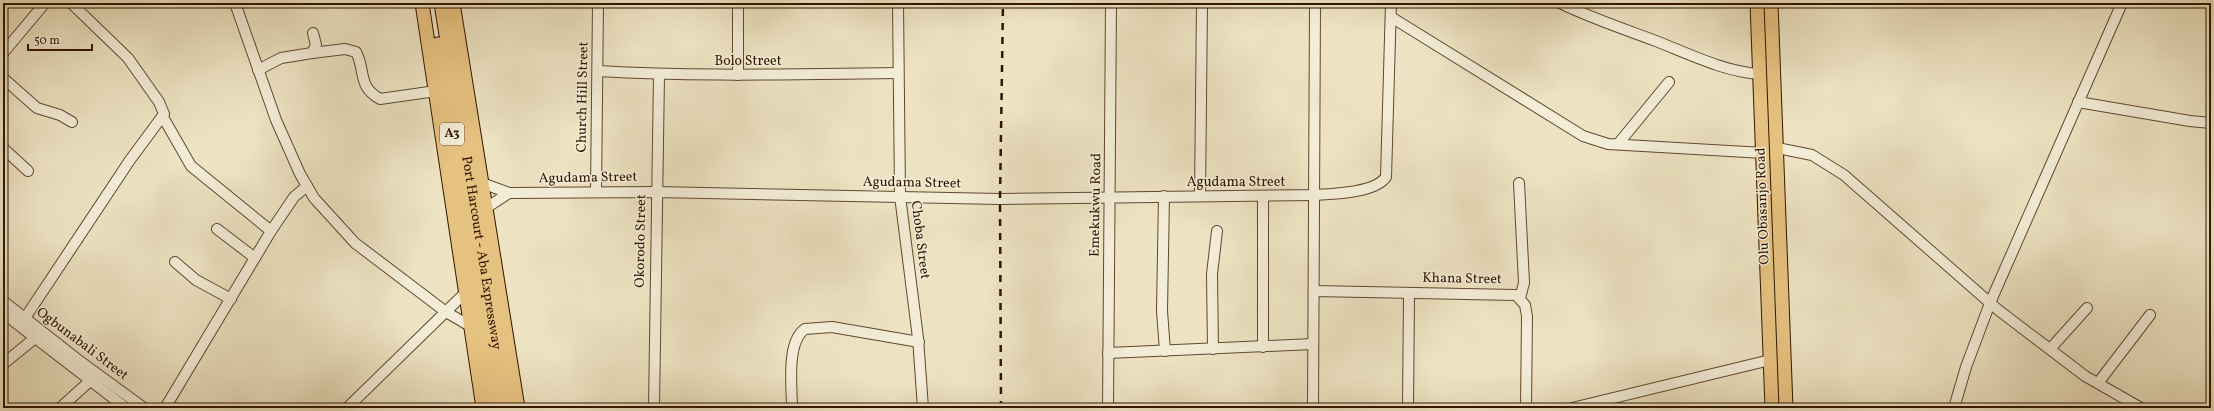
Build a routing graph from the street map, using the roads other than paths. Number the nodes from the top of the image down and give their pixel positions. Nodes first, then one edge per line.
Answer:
1 (45, 3) edge
2 (71, 3) edge
3 (235, 3) edge
4 (422, 3) edge
5 (431, 3) edge
6 (442, 3) edge
7 (453, 3) edge
8 (598, 3) edge
9 (738, 3) edge
10 (898, 3) edge
11 (1111, 3) edge
12 (1202, 3) edge
13 (1315, 3) edge
14 (1391, 3) edge
15 (1560, 3) edge
16 (1757, 3) edge
17 (1771, 3) edge
18 (2122, 3) edge
19 (1391, 17) junction
20 (313, 33) dead end
21 (3, 53) edge
22 (312, 53) junction
23 (258, 70) junction
24 (598, 71) junction
25 (898, 73) junction
26 (1760, 74) junction
27 (659, 75) junction
28 (738, 75) junction
29 (3, 78) edge
30 (1669, 82) dead end
31 (436, 91) junction
32 (2078, 102) junction
33 (163, 118) junction
34 (72, 122) dead end
35 (2211, 123) edge
36 (1618, 144) junction
37 (3, 148) edge
38 (1777, 148) junction
39 (1764, 153) junction
40 (28, 171) dead end
41 (482, 183) junction
42 (1520, 183) dead end
43 (307, 186) junction
44 (596, 192) junction
45 (656, 192) junction
46 (509, 193) junction
47 (1314, 195) junction
48 (900, 196) junction
49 (1110, 196) junction
50 (1164, 196) junction
51 (1200, 196) junction
52 (1263, 196) junction
53 (486, 208) junction
54 (217, 229) dead end
55 (271, 231) junction
56 (1217, 231) dead end
57 (255, 258) junction
58 (175, 262) dead end
59 (478, 264) junction
60 (1314, 291) junction
61 (465, 293) junction
62 (1409, 293) junction
63 (1520, 298) junction
64 (231, 299) junction
65 (3, 301) edge
66 (1990, 303) junction
67 (2087, 308) dead end
68 (446, 312) junction
69 (3, 313) edge
70 (2150, 315) dead end
71 (25, 318) junction
72 (470, 326) junction
73 (35, 338) junction
74 (919, 342) junction
75 (1314, 344) junction
76 (1263, 347) junction
77 (2051, 348) junction
78 (1212, 349) junction
79 (1164, 351) junction
80 (1108, 354) junction
81 (1770, 360) junction
82 (3, 364) edge
83 (90, 381) junction
84 (2098, 383) junction
85 (60, 408) edge
86 (126, 408) edge
87 (144, 408) edge
88 (165, 408) edge
89 (347, 408) edge
90 (483, 408) edge
91 (494, 408) edge
92 (506, 408) edge
93 (518, 408) edge
94 (654, 408) edge
95 (792, 408) edge
96 (923, 408) edge
97 (1108, 408) edge
98 (1313, 408) edge
99 (1408, 408) edge
100 (1526, 408) edge
101 (1572, 408) edge
102 (1772, 408) edge
103 (1786, 408) edge
104 (1954, 408) edge
105 (2141, 408) edge

1 - 21 street
2 - 33 street
3 - 23 street
4 - 31 main road
5 - 59 highway, Port Harcourt - Aba Expressway / A3
6 - 59 highway, Port Harcourt - Aba Expressway / A3
7 - 41 main road
8 - 24 street, Church Hill Street
9 - 28 street
10 - 25 street, Choba Street
11 - 49 street, Emekukwu Road
12 - 51 street
13 - 47 street
14 - 19 street
15 - 26 street
16 - 26 main road, Olu Obasanjo Road
17 - 38 main road, Olu Obasanjo Road
18 - 32 street
19 - 36 street
19 - 47 street, Agudama Street
20 - 22 street
22 - 23 street
22 - 31 street
23 - 43 street
24 - 27 street, Bolo Street
24 - 44 street, Church Hill Street
25 - 28 street, Bolo Street
25 - 48 street, Choba Street
26 - 39 main road, Olu Obasanjo Road
27 - 28 street, Bolo Street
27 - 45 street, Okorodo Street
29 - 34 street
30 - 36 street
31 - 61 main road
32 - 35 street
32 - 66 street
33 - 55 street
33 - 71 street
36 - 39 street
37 - 40 street
38 - 66 street
38 - 103 main road, Olu Obasanjo Road
39 - 81 main road, Olu Obasanjo Road
41 - 46 street
41 - 53 main road
42 - 63 street
43 - 55 street
43 - 68 street
44 - 45 street, Agudama Street
44 - 46 street, Agudama Street
45 - 48 street, Agudama Street
45 - 94 street, Okorodo Street
46 - 53 street
47 - 52 street, Agudama Street
47 - 60 street
48 - 49 street, Agudama Street
48 - 74 street, Choba Street
49 - 50 street, Agudama Street
49 - 80 street, Emekukwu Road
50 - 51 street, Agudama Street
50 - 79 street
51 - 52 street, Agudama Street
52 - 76 street
53 - 93 main road
54 - 57 street
55 - 57 street
56 - 78 street
57 - 64 street
58 - 64 street
59 - 91 highway, Port Harcourt - Aba Expressway / A3
59 - 92 highway, Port Harcourt - Aba Expressway / A3
60 - 62 street, Khana Street
60 - 75 street
61 - 68 street
61 - 72 main road
62 - 63 street, Khana Street
62 - 99 street
63 - 100 street, Khana Street
64 - 88 street
65 - 71 street, Ogbunabali Street
66 - 77 street
66 - 104 street
67 - 77 street
68 - 72 street
68 - 89 street
69 - 73 street, Ogbunabali Street
70 - 84 street
71 - 87 street, Ogbunabali Street
72 - 90 main road
73 - 82 street
73 - 83 street, Ogbunabali Street
74 - 95 street
74 - 96 street, Choba Street
75 - 76 street
75 - 98 street
76 - 78 street
77 - 84 street
78 - 79 street
79 - 80 street
80 - 97 street, Emekukwu Road
81 - 101 street
81 - 102 main road, Olu Obasanjo Road
83 - 85 street
83 - 86 street, Ogbunabali Street
84 - 105 street

